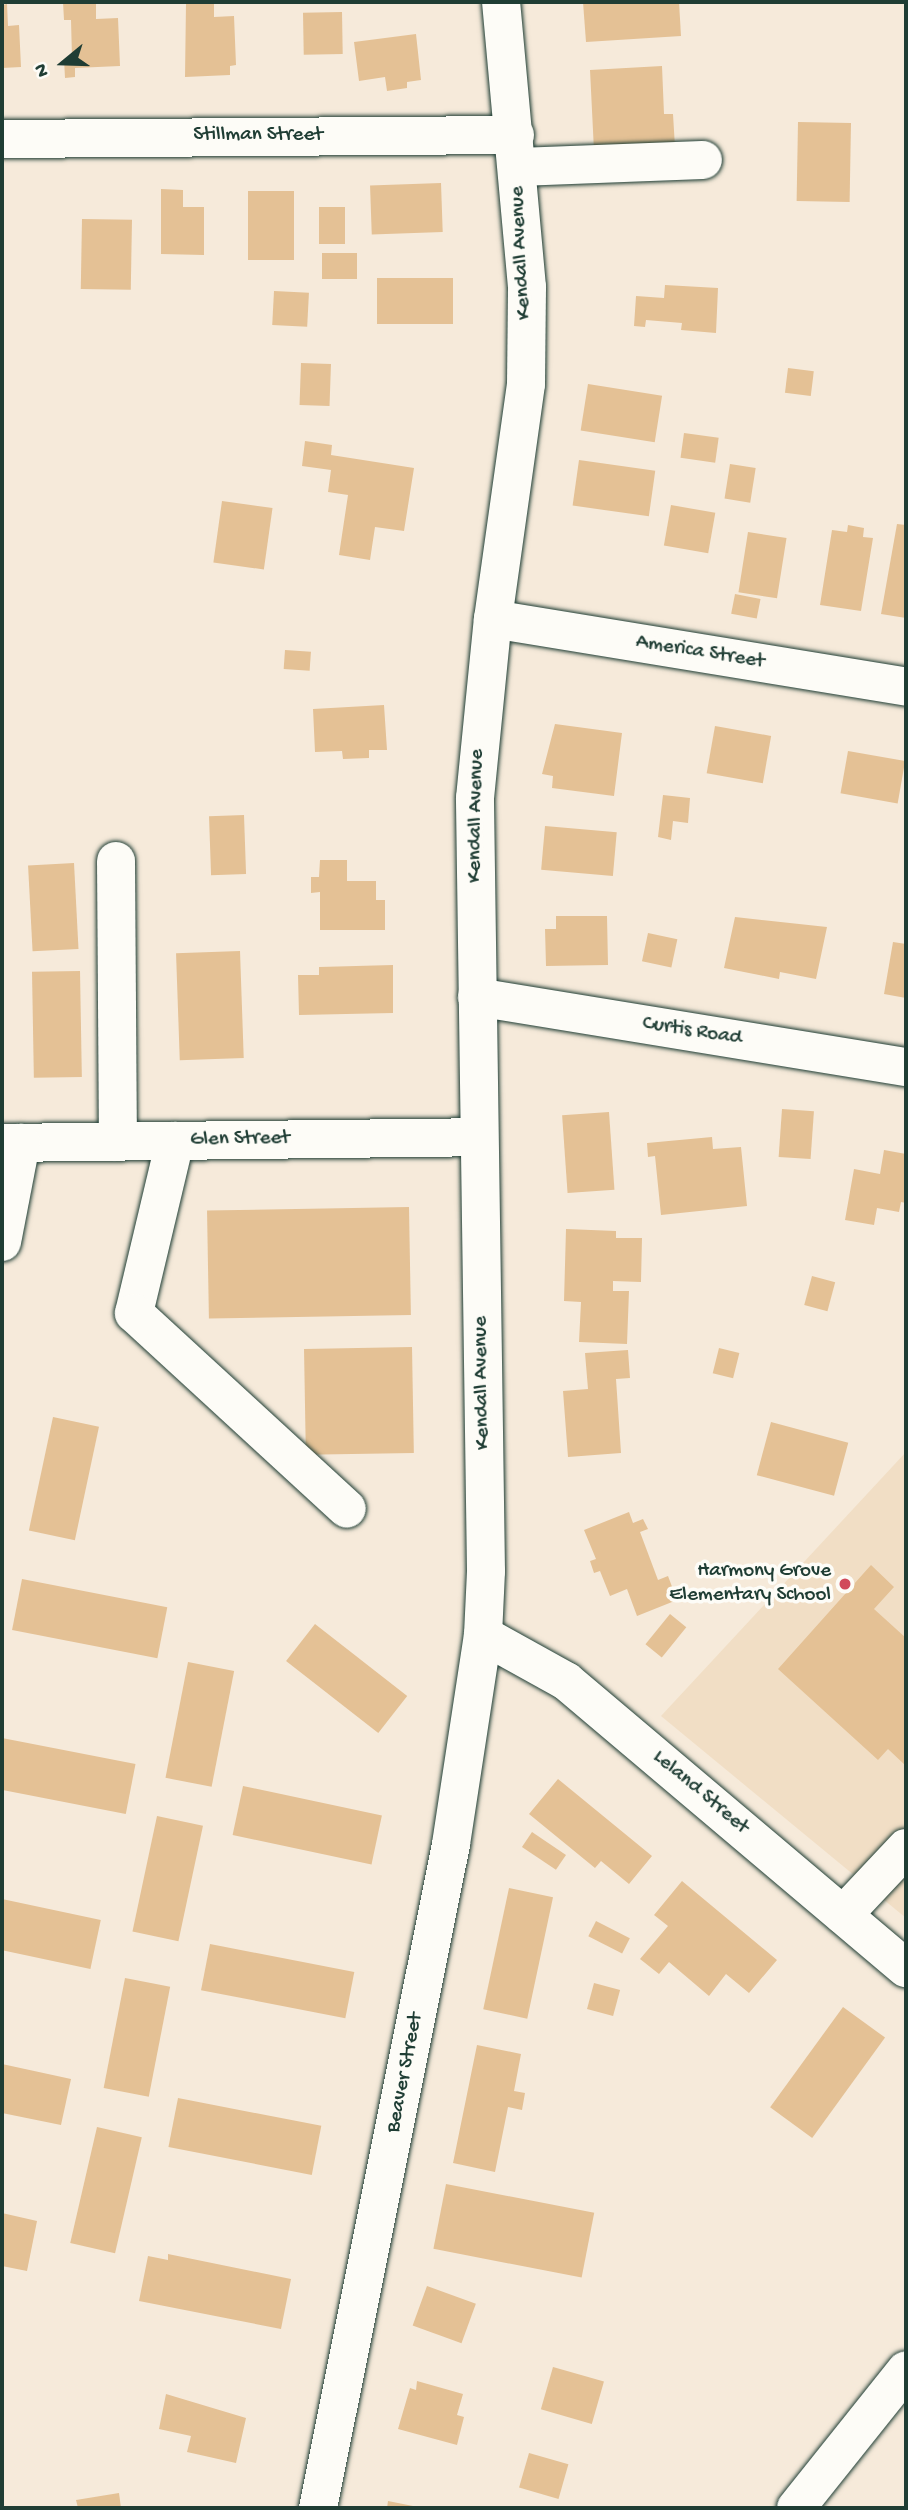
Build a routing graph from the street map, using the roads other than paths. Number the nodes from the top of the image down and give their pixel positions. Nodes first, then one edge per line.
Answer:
1 (501, 2) edge
2 (2, 139) edge
3 (516, 151) junction
4 (703, 160) dead end
5 (493, 619) junction
6 (906, 687) edge
7 (116, 861) dead end
8 (477, 997) junction
9 (906, 1067) edge
10 (479, 1137) junction
11 (175, 1141) junction
12 (118, 1142) junction
13 (12, 1143) edge
14 (2, 1242) edge
15 (347, 1509) dead end
16 (483, 1635) junction
17 (906, 1848) edge
18 (843, 1915) junction
19 (906, 1968) edge
20 (906, 2370) edge
21 (318, 2508) edge
22 (796, 2508) edge

1 - 3 main road, Kendall Avenue
2 - 3 main road, Stillman Street
3 - 4 main road, Stillman Street
3 - 5 main road, Kendall Avenue
5 - 6 main road, America Street
5 - 8 main road, Kendall Avenue
7 - 12 main road
8 - 9 main road, Curtis Road
8 - 10 main road, Kendall Avenue
10 - 11 main road, Glen Street
10 - 16 main road, Kendall Avenue
11 - 12 main road, Glen Street
11 - 15 main road
12 - 13 main road, Glen Street
13 - 14 main road
16 - 18 main road, Leland Street
16 - 21 main road, Beaver Street
17 - 18 main road
18 - 19 main road, Leland Street
20 - 22 main road

